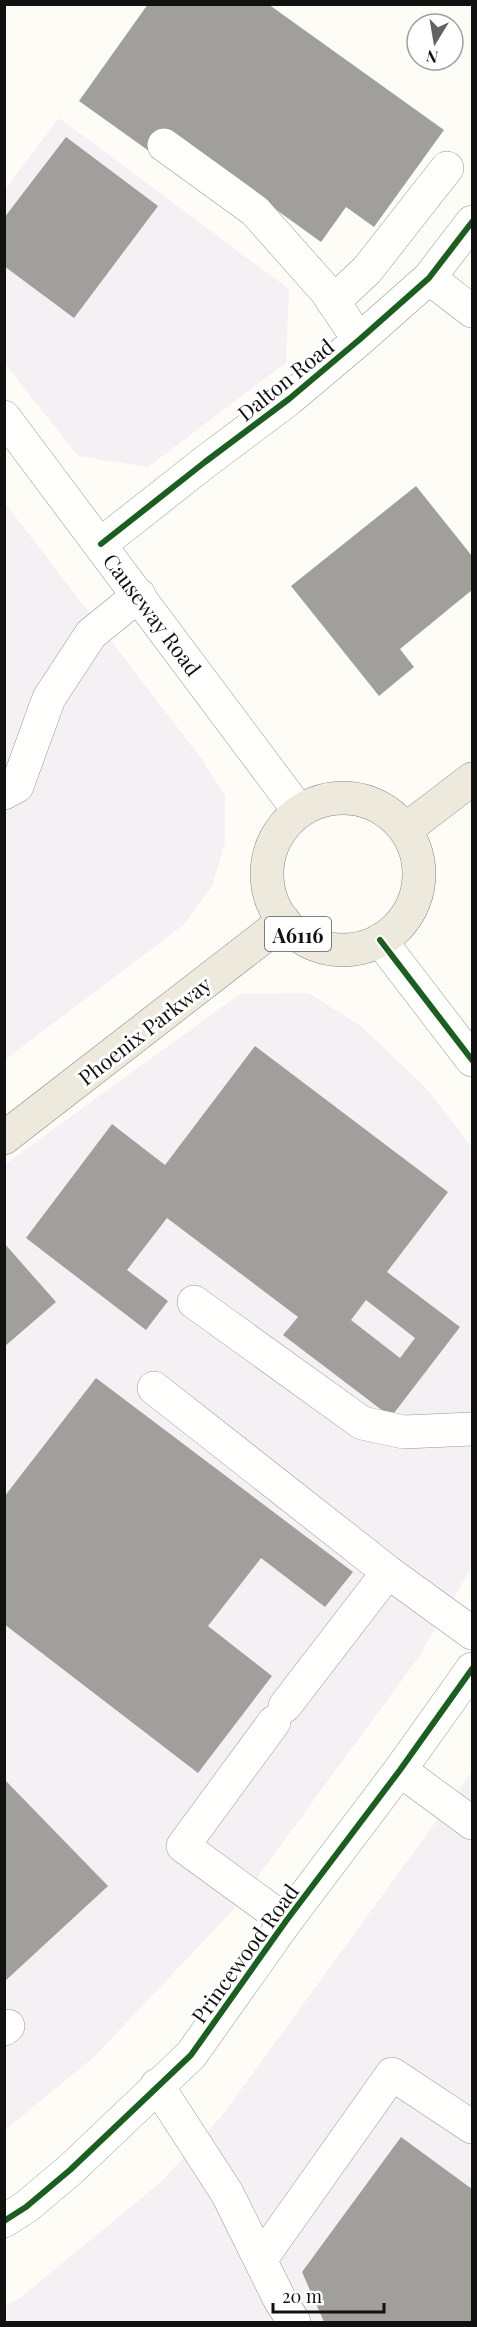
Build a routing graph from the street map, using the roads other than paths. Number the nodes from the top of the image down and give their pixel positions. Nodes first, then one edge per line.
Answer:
1 (164, 145) dead end
2 (447, 168) dead end
3 (472, 222) edge
4 (429, 278) junction
5 (333, 302) junction
6 (472, 311) edge
7 (359, 340) junction
8 (7, 426) edge
9 (101, 544) junction
10 (139, 596) junction
11 (472, 779) edge
12 (4, 792) edge
13 (299, 811) junction
14 (405, 830) junction
15 (284, 921) junction
16 (380, 940) junction
17 (472, 1060) edge
18 (4, 1138) edge
19 (194, 1302) dead end
20 (154, 1388) dead end
21 (472, 1429) edge
22 (388, 1572) junction
23 (472, 1634) edge
24 (472, 1669) edge
25 (400, 1770) junction
26 (472, 1823) edge
27 (286, 1921) junction
28 (157, 2085) junction
29 (472, 2127) edge
30 (4, 2221) edge
31 (261, 2259) junction
32 (294, 2322) edge

1 - 5 street
2 - 5 street
3 - 4 street, Dalton Road
4 - 6 street
4 - 7 street, Dalton Road
5 - 7 street
7 - 9 street, Dalton Road
8 - 9 street, Causeway Road
9 - 10 street, Causeway Road
10 - 12 street
10 - 13 street, Causeway Road
11 - 14 main road
13 - 14 main road, A6116
13 - 15 main road, A6116
14 - 16 main road, A6116
15 - 16 main road, A6116
15 - 18 main road, Phoenix Parkway / A6116
16 - 17 street
19 - 21 street
20 - 22 street
22 - 23 street
22 - 27 street
24 - 25 street, Princewood Road
25 - 26 street
25 - 27 street, Princewood Road
27 - 28 street, Princewood Road
28 - 30 street, Princewood Road
28 - 31 street
29 - 31 street
31 - 32 street

